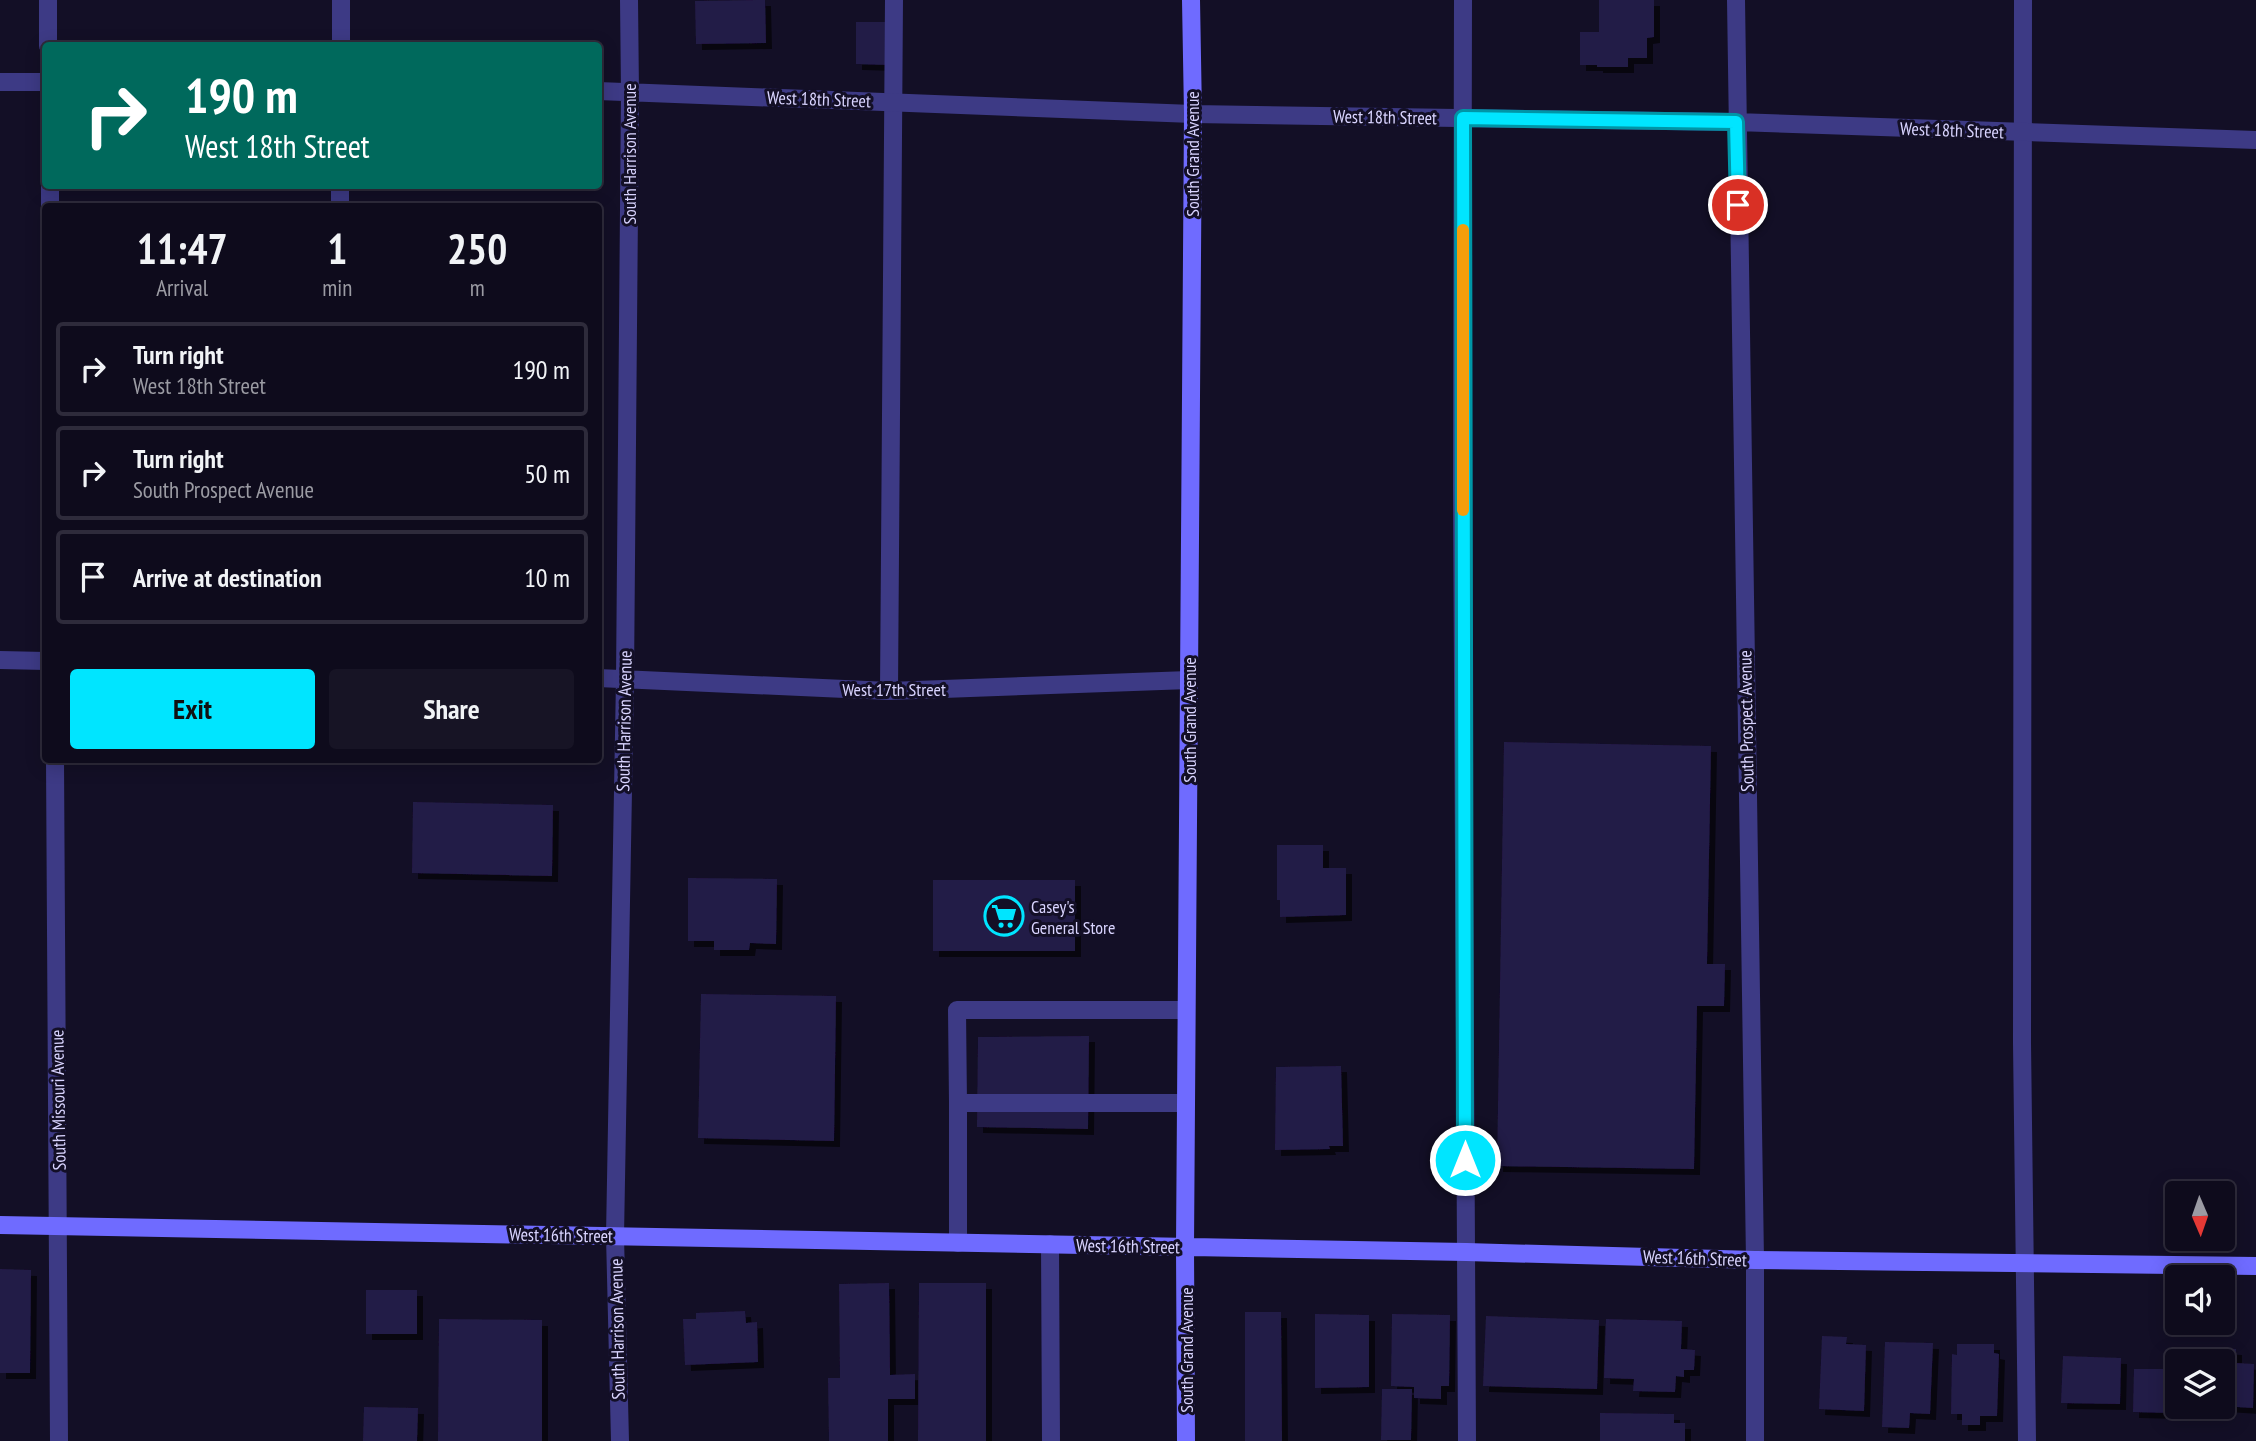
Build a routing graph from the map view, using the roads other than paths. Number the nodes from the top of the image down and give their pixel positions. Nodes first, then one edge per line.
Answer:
1 (48, 0) edge
2 (341, 0) edge
3 (629, 0) edge
4 (894, 0) edge
5 (1191, 0) edge
6 (1463, 0) edge
7 (1736, 0) edge
8 (2023, 0) edge
9 (48, 42) edge
10 (341, 42) edge
11 (0, 82) edge
12 (42, 82) edge
13 (602, 91) edge
14 (630, 92) junction
15 (894, 102) junction
16 (1193, 114) junction
17 (1463, 118) junction
18 (1736, 122) junction
19 (2023, 132) junction
20 (2256, 140) edge
21 (0, 660) edge
22 (42, 661) edge
23 (602, 678) edge
24 (625, 679) junction
25 (1189, 680) junction
26 (889, 691) junction
27 (55, 763) edge
28 (1186, 1010) junction
29 (958, 1103) junction
30 (1186, 1103) junction
31 (0, 1225) edge
32 (59, 1226) junction
33 (615, 1236) junction
34 (958, 1243) junction
35 (1050, 1244) junction
36 (1185, 1247) junction
37 (1466, 1252) junction
38 (1755, 1260) junction
39 (2025, 1262) junction
40 (2256, 1266) edge
41 (60, 1441) edge
42 (620, 1441) edge
43 (1051, 1441) edge
44 (1186, 1441) edge
45 (1466, 1441) edge
46 (1755, 1441) edge
47 (2028, 1441) edge

1 - 9 street
2 - 10 street
3 - 14 street, South Harrison Avenue
4 - 15 street
5 - 16 main road, South Grand Avenue
6 - 17 street
7 - 18 street, South Prospect Avenue
8 - 19 street
11 - 12 street
13 - 14 street, West 18th Street
14 - 15 street, West 18th Street
14 - 24 street, South Harrison Avenue
15 - 16 street, West 18th Street
15 - 26 street
16 - 17 street, West 18th Street
16 - 25 main road, South Grand Avenue
17 - 18 street, West 18th Street
17 - 37 street
18 - 19 street, West 18th Street
18 - 38 street, South Prospect Avenue
19 - 20 street, West 18th Street
19 - 39 street
21 - 22 street
23 - 24 street, West 17th Street
24 - 26 street, West 17th Street
24 - 33 street, South Harrison Avenue
25 - 26 street, West 17th Street
25 - 28 main road, South Grand Avenue
27 - 32 street, South Missouri Avenue
28 - 29 street
28 - 30 main road, South Grand Avenue
29 - 30 street
29 - 34 street
30 - 36 main road, South Grand Avenue
31 - 32 main road, West 16th Street
32 - 33 main road, West 16th Street
32 - 41 street, South Missouri Avenue
33 - 34 main road, West 16th Street
33 - 42 street, South Harrison Avenue
34 - 35 main road, West 16th Street
35 - 36 main road, West 16th Street
35 - 43 street
36 - 37 main road, West 16th Street
36 - 44 main road, South Grand Avenue
37 - 38 main road, West 16th Street
37 - 45 street
38 - 39 main road, West 16th Street
38 - 46 street, South Prospect Avenue
39 - 40 main road, West 16th Street
39 - 47 street

